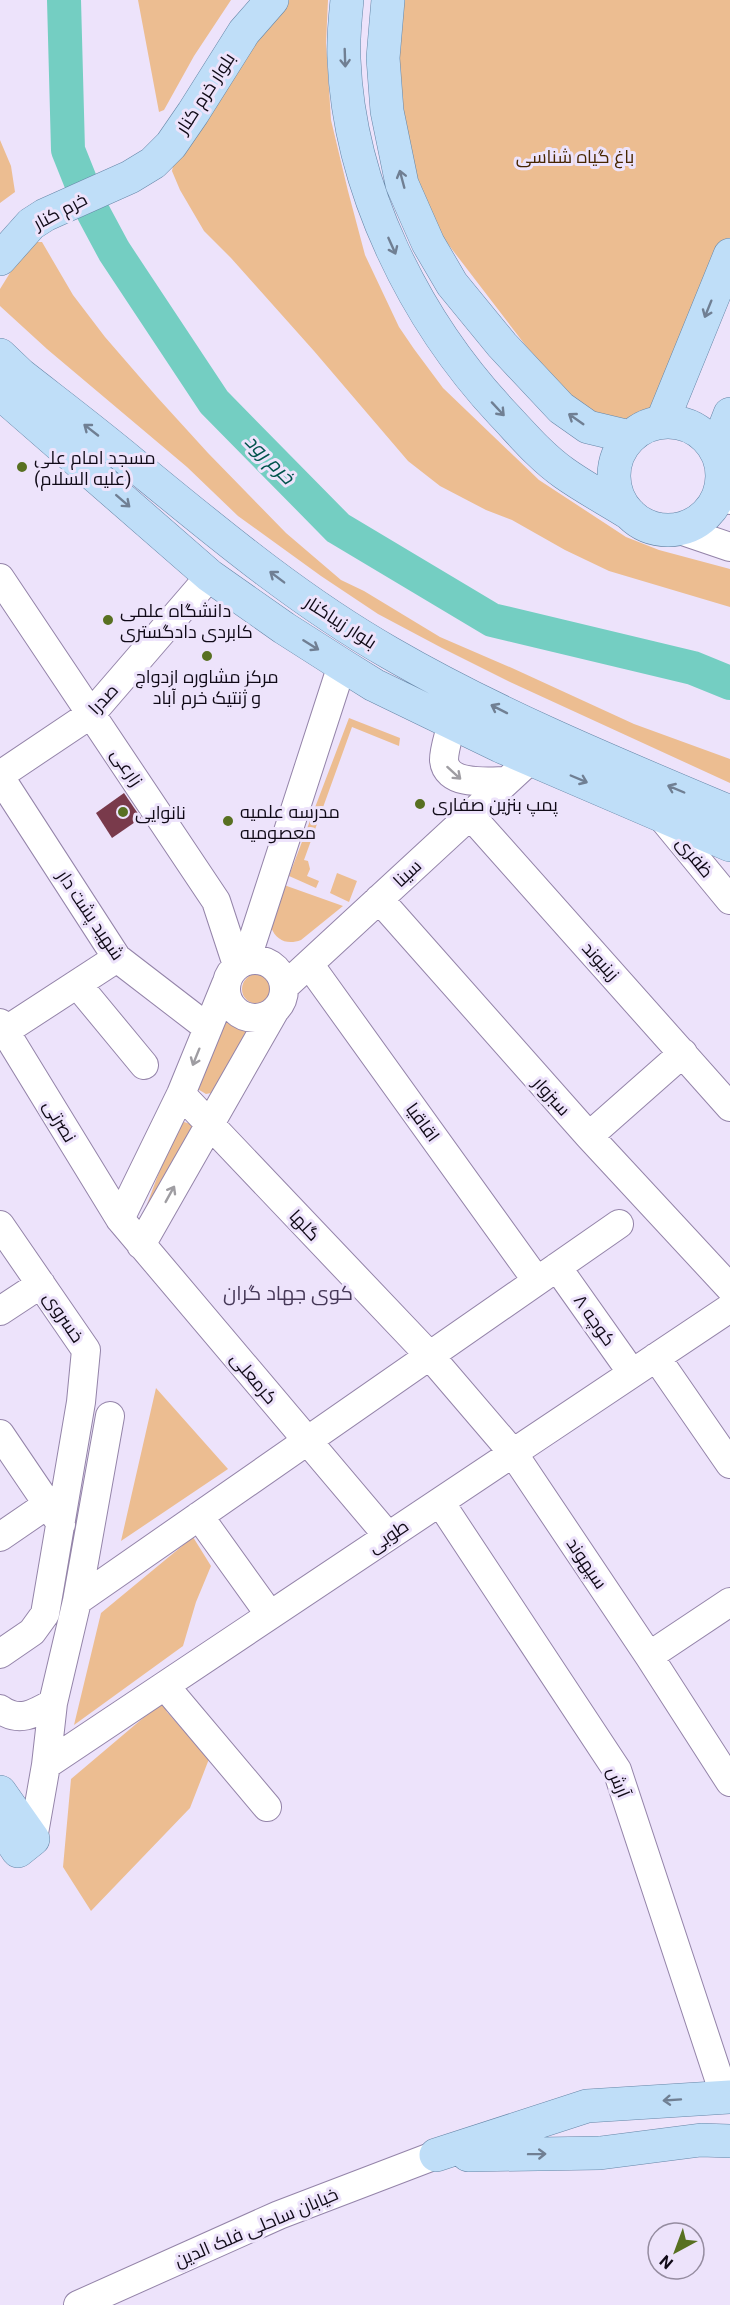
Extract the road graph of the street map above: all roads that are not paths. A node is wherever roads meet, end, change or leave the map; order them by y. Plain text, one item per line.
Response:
1 (246, 0) edge
2 (272, 0) edge
3 (346, 0) edge
4 (388, 0) edge
5 (127, 167) junction
6 (42, 206) junction
7 (0, 230) edge
8 (730, 255) edge
9 (0, 259) edge
10 (0, 347) edge
11 (7, 374) edge
12 (730, 414) edge
13 (662, 422) junction
14 (630, 437) junction
15 (716, 450) junction
16 (725, 496) edge
17 (630, 514) junction
18 (677, 529) junction
19 (730, 547) edge
20 (210, 576) junction
21 (0, 578) edge
22 (389, 653) junction
23 (342, 665) junction
24 (374, 685) junction
25 (91, 714) junction
26 (452, 722) junction
27 (531, 759) junction
28 (0, 776) edge
29 (507, 781) junction
30 (730, 812) edge
31 (470, 815) junction
32 (660, 815) junction
33 (730, 844) edge
34 (379, 899) junction
35 (730, 900) edge
36 (117, 958) junction
37 (309, 964) junction
38 (236, 970) junction
39 (77, 984) junction
40 (279, 998) junction
41 (2, 1027) edge
42 (208, 1028) junction
43 (683, 1053) junction
44 (144, 1065) dead end
45 (181, 1094) junction
46 (730, 1107) edge
47 (209, 1123) junction
48 (589, 1136) junction
49 (120, 1219) junction
50 (619, 1224) dead end
51 (0, 1225) edge
52 (141, 1245) junction
53 (547, 1274) junction
54 (41, 1284) junction
55 (730, 1288) edge
56 (730, 1308) edge
57 (0, 1311) edge
58 (429, 1356) junction
59 (656, 1357) junction
60 (632, 1373) junction
61 (110, 1416) dead end
62 (0, 1434) edge
63 (307, 1441) junction
64 (513, 1453) junction
65 (730, 1464) edge
66 (440, 1502) junction
67 (54, 1514) junction
68 (199, 1516) junction
69 (388, 1536) junction
70 (0, 1537) edge
71 (76, 1601) junction
72 (730, 1602) edge
73 (270, 1615) junction
74 (0, 1654) edge
75 (649, 1656) junction
76 (165, 1686) junction
77 (53, 1703) junction
78 (0, 1709) edge
79 (46, 1765) junction
80 (730, 1782) edge
81 (0, 1792) edge
82 (267, 1807) dead end
83 (0, 1825) edge
84 (33, 1839) junction
85 (727, 2097) edge
86 (600, 2105) junction
87 (730, 2141) edge
88 (606, 2152) junction
89 (436, 2155) junction
90 (78, 2305) edge

1 - 5 main road, بلوار خرم کنار
2 - 5 main road, بلوار خرم کنار
3 -> 17 main road
14 -> 4 main road
5 - 6 main road, خرم کنار
6 - 7 main road
6 - 9 main road, خرم کنار
8 -> 13 main road
10 - 11 main road
11 -> 20 main road, بلوار زیباکنار
22 -> 11 main road, بلوار زیباکنار
12 - 15 main road
13 - 14 main road
13 - 15 main road
14 - 17 main road
15 - 16 main road
16 - 18 main road
17 - 18 main road
18 - 19 street
20 -> 23 main road, بلوار زیباکنار
20 - 25 street, صدرا
21 - 25 street, زارعی
22 - 24 main road
30 -> 22 main road, بلوار زیباکنار
23 - 24 main road, بلوار زیباکنار
23 - 38 street
24 - 26 main road, بلوار زیباکنار
25 - 28 street, صدرا
25 - 38 street, زارعی
26 - 27 main road, بلوار زیباکنار
26 -> 29 street
27 - 29 street, سینا
27 -> 32 main road, بلوار زیباکنار
28 - 36 street, شهید پشت دار
29 - 31 street, سینا
31 - 34 street, سینا
31 - 43 street, زینیوند
32 - 33 main road, بلوار زیباکنار
32 - 35 street, ظفری
34 - 37 street, سینا
34 - 48 street, سبزوار
36 - 39 street
36 - 42 street, شهید پشت دار
37 - 40 street, سینا
37 - 53 street, اقاقیا
38 - 40 street
38 - 40 street
38 - 42 street
39 - 41 street
39 - 44 street
40 - 47 street, سینا
41 - 49 street, نصرتی
42 -> 45 street
43 - 46 street, زینیوند
43 - 48 street
45 - 47 street, گلها
45 - 49 street
52 -> 47 street, سینا
47 - 58 street, گلها
48 - 55 street, سبزوار
49 - 52 street, کرمعلی
50 - 53 street
51 - 54 street, خسروی
52 - 63 street, کرمعلی
53 - 58 street
53 - 60 street, کوچه ۸
54 - 57 street, خسروی
54 - 67 street, خسروی
56 - 59 street, طوبی
58 - 63 street
58 - 64 street, سپهوند
59 - 60 street, طوبی
59 - 65 street
60 - 64 street, طوبی
61 - 71 street
62 - 67 street
63 - 68 street
63 - 69 street, کرمعلی
64 - 66 street, طوبی
64 - 75 street, سپهوند
66 - 69 street, طوبی
66 - 85 street, آرش
67 - 70 street
67 - 74 street
68 - 71 street
68 - 73 street
69 - 73 street, طوبی
71 - 77 street
72 - 75 street
73 - 76 street, طوبی
75 - 80 street, سپهوند
76 - 79 street, طوبی
76 - 82 street
77 - 78 street
77 - 79 street
79 - 84 street
81 - 84 main road
83 - 84 main road
85 -> 86 main road
86 - 88 main road
86 - 89 main road
87 - 88 main road
89 -> 88 main road
89 - 90 street, خیابان ساحلی فلک الدین

